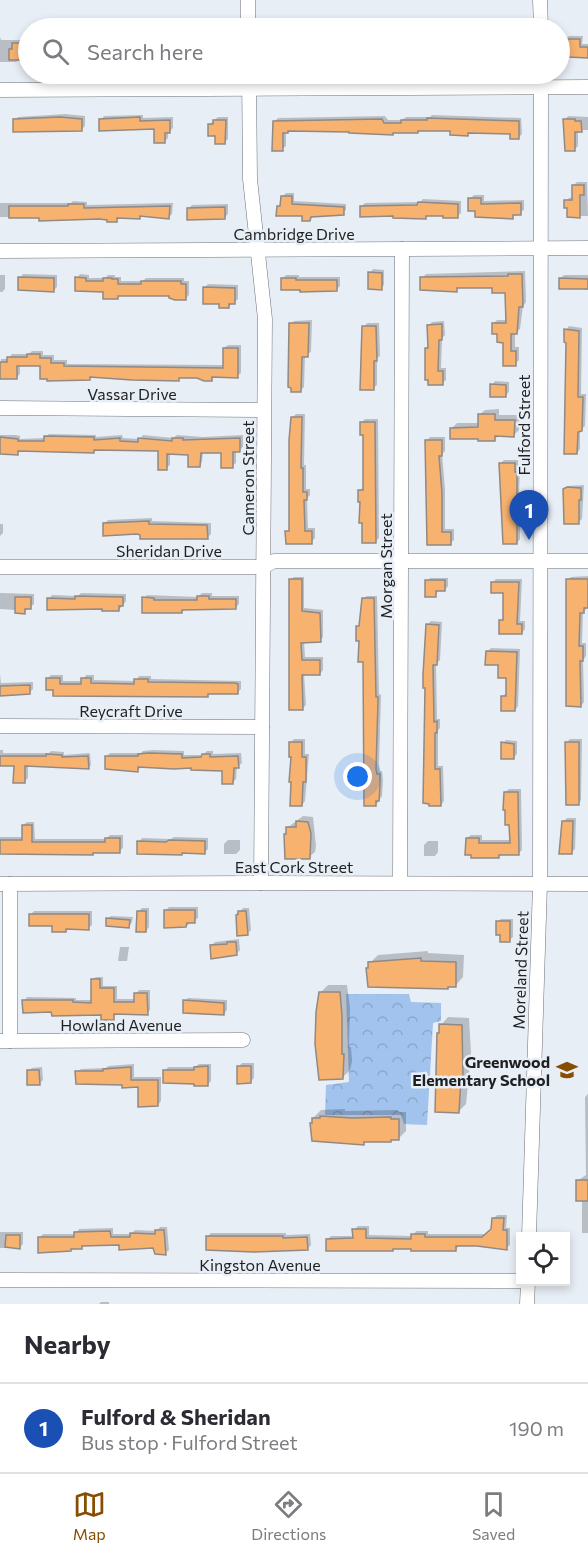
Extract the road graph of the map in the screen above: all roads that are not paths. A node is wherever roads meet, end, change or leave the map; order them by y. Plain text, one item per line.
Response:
1 (248, 0) edge
2 (540, 0) edge
3 (248, 18) edge
4 (541, 18) edge
5 (249, 84) edge
6 (395, 84) edge
7 (541, 84) edge
8 (568, 84) edge
9 (588, 87) edge
10 (249, 88) junction
11 (0, 90) edge
12 (541, 247) junction
13 (588, 248) edge
14 (257, 249) junction
15 (402, 249) junction
16 (0, 251) edge
17 (0, 408) edge
18 (263, 410) junction
19 (540, 560) junction
20 (401, 561) junction
21 (588, 561) edge
22 (0, 567) edge
23 (263, 567) junction
24 (0, 726) edge
25 (262, 727) junction
26 (261, 882) junction
27 (400, 883) junction
28 (5, 884) edge
29 (540, 884) junction
30 (588, 884) edge
31 (243, 1040) dead end
32 (5, 1041) edge
33 (529, 1232) edge
34 (0, 1280) edge
35 (516, 1281) edge
36 (528, 1286) edge
37 (527, 1304) edge

1 - 3 street
2 - 4 street
5 - 10 street, Cameron Street
6 - 10 street
7 - 12 street, Fulford Street
8 - 9 street
10 - 11 street
10 - 14 street, Cameron Street
12 - 13 street, Cambridge Drive
12 - 15 street, Cambridge Drive
12 - 19 street, Fulford Street
14 - 15 street, Cambridge Drive
14 - 16 street, Cambridge Drive
14 - 18 street, Cameron Street
15 - 20 street, Morgan Street
17 - 18 street, Vassar Drive
18 - 23 street, Cameron Street
19 - 20 street, Sheridan Drive
19 - 21 street, Sheridan Drive
19 - 29 street, Fulford Street
20 - 23 street, Sheridan Drive
20 - 27 street, Morgan Street
22 - 23 street, Sheridan Drive
23 - 25 street, Cameron Street
24 - 25 street, Reycraft Drive
25 - 26 street, Cameron Street
26 - 27 street, East Cork Street
26 - 28 street, East Cork Street
27 - 29 street, East Cork Street
28 - 32 street
29 - 30 street, East Cork Street
29 - 33 street, Moreland Street
31 - 32 street, Howland Avenue
34 - 35 street, Kingston Avenue
36 - 37 street

